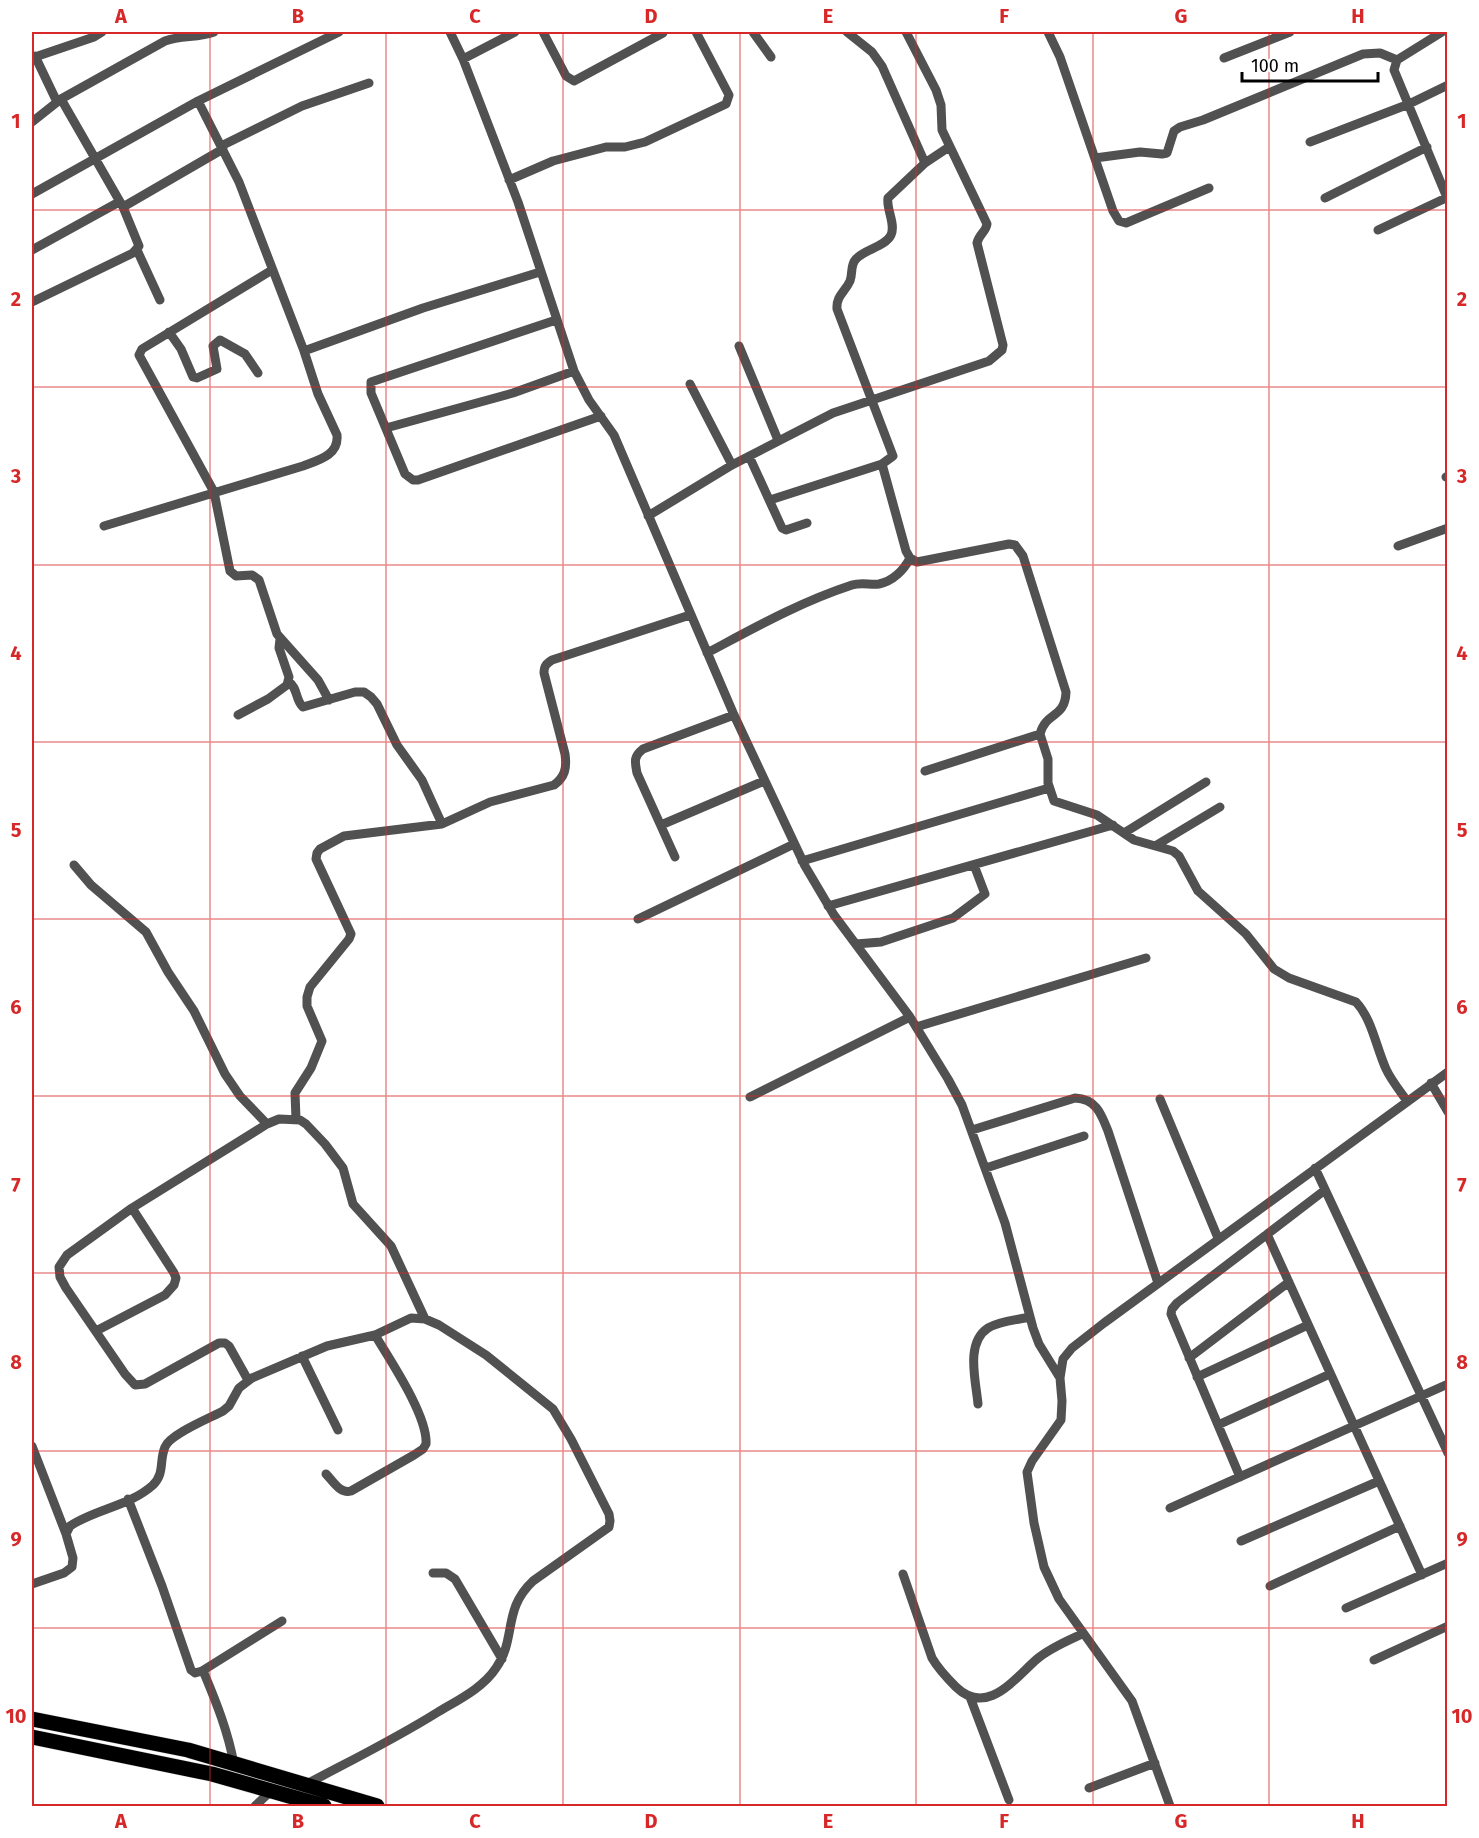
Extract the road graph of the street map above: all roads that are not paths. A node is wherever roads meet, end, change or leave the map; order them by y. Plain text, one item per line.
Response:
1 (102, 32) edge
2 (214, 32) edge
3 (339, 32) edge
4 (450, 32) edge
5 (515, 32) edge
6 (543, 32) edge
7 (696, 32) edge
8 (753, 32) edge
9 (847, 32) edge
10 (906, 32) edge
11 (1048, 32) edge
12 (1290, 32) edge
13 (1442, 32) edge
14 (663, 33) dead end
15 (33, 57) edge
16 (771, 57) dead end
17 (1224, 58) dead end
18 (463, 59) junction
19 (1397, 60) junction
20 (369, 83) dead end
21 (1448, 85) edge
22 (59, 100) junction
23 (198, 101) junction
24 (1409, 104) junction
25 (32, 122) edge
26 (1310, 142) dead end
27 (949, 147) junction
28 (1426, 147) junction
29 (222, 148) junction
30 (96, 157) junction
31 (1095, 158) junction
32 (926, 163) junction
33 (509, 180) junction
34 (1209, 188) dead end
35 (32, 194) edge
36 (1325, 198) dead end
37 (1447, 198) edge
38 (121, 204) junction
39 (1378, 231) dead end
40 (32, 250) edge
41 (137, 250) junction
42 (272, 270) junction
43 (540, 272) junction
44 (160, 300) dead end
45 (32, 302) edge
46 (556, 320) junction
47 (169, 332) junction
48 (739, 346) dead end
49 (304, 351) junction
50 (574, 371) junction
51 (258, 373) dead end
52 (690, 384) dead end
53 (873, 400) junction
54 (601, 416) junction
55 (386, 428) junction
56 (778, 440) junction
57 (749, 456) junction
58 (882, 464) junction
59 (732, 465) junction
60 (213, 492) junction
61 (770, 500) junction
62 (648, 516) junction
63 (807, 523) dead end
64 (104, 526) dead end
65 (1448, 528) edge
66 (1398, 546) dead end
67 (910, 558) junction
68 (690, 615) junction
69 (280, 639) junction
70 (707, 653) junction
71 (289, 681) junction
72 (329, 700) junction
73 (238, 715) dead end
74 (734, 715) junction
75 (1040, 734) junction
76 (925, 771) dead end
77 (764, 781) junction
78 (1206, 782) dead end
79 (1048, 788) junction
80 (1220, 807) dead end
81 (442, 824) junction
82 (661, 825) junction
83 (1113, 825) junction
84 (1124, 833) junction
85 (794, 844) junction
86 (1155, 846) junction
87 (675, 856) dead end
88 (802, 861) junction
89 (974, 864) junction
90 (74, 865) dead end
91 (828, 906) junction
92 (638, 919) dead end
93 (856, 944) junction
94 (1146, 958) dead end
95 (910, 1017) junction
96 (916, 1027) junction
97 (1448, 1072) edge
98 (1431, 1083) junction
99 (750, 1097) dead end
100 (1160, 1099) dead end
101 (1407, 1101) junction
102 (1448, 1112) edge
103 (296, 1119) junction
104 (267, 1124) junction
105 (972, 1130) junction
106 (1084, 1136) dead end
107 (986, 1168) junction
108 (1315, 1168) junction
109 (1325, 1190) junction
110 (132, 1208) junction
111 (1267, 1234) junction
112 (1218, 1238) junction
113 (1289, 1282) junction
114 (1158, 1283) junction
115 (1030, 1317) junction
116 (425, 1318) junction
117 (1308, 1324) junction
118 (96, 1331) junction
119 (375, 1335) junction
120 (303, 1356) junction
121 (1190, 1358) junction
122 (1330, 1374) junction
123 (1197, 1377) junction
124 (1060, 1378) junction
125 (248, 1380) junction
126 (1448, 1384) edge
127 (1421, 1397) junction
128 (978, 1404) dead end
129 (1218, 1425) junction
130 (1354, 1427) junction
131 (338, 1430) dead end
132 (32, 1446) edge
133 (1447, 1451) edge
134 (326, 1474) dead end
135 (1240, 1477) junction
136 (1379, 1481) junction
137 (128, 1499) junction
138 (1170, 1508) dead end
139 (1400, 1526) junction
140 (66, 1534) junction
141 (1241, 1541) dead end
142 (1448, 1563) edge
143 (433, 1573) dead end
144 (903, 1574) dead end
145 (1422, 1575) junction
146 (32, 1584) edge
147 (1270, 1586) dead end
148 (1347, 1608) dead end
149 (282, 1621) dead end
150 (1448, 1626) edge
151 (1082, 1634) junction
152 (502, 1659) junction
153 (1374, 1660) dead end
154 (202, 1671) junction
155 (970, 1697) junction
156 (32, 1719) edge
157 (32, 1737) edge
158 (1155, 1763) junction
159 (234, 1764) junction
160 (304, 1785) junction
161 (1089, 1788) dead end
162 (271, 1791) junction
163 (1009, 1800) dead end
164 (255, 1806) edge
165 (324, 1806) edge
166 (377, 1806) edge
167 (1170, 1806) edge

1 - 15 street
2 - 22 street
3 - 23 street
4 - 18 street
5 - 18 street
6 - 14 street
7 - 33 street
8 - 16 street
9 - 32 street
10 - 27 street
11 - 31 street
12 - 17 street
13 - 19 street
15 - 22 street
18 - 33 street
19 - 24 street
19 - 31 street
20 - 29 street
21 - 24 street
22 - 25 street
22 - 30 street
23 - 29 street
23 - 30 street
24 - 26 street
24 - 28 street
27 - 32 street
27 - 53 street
28 - 36 street
28 - 37 street
29 - 38 street
29 - 42 street
30 - 35 street
30 - 38 street
31 - 34 street
32 - 53 street
33 - 43 street
37 - 39 street
38 - 40 street
38 - 41 street
41 - 44 street
41 - 45 street
42 - 47 street
42 - 49 street
43 - 46 street
43 - 49 street
46 - 50 street
46 - 55 street
47 - 51 street
47 - 60 street
48 - 56 street
49 - 60 street
50 - 54 street
50 - 55 street
52 - 59 street
53 - 56 street
53 - 58 street
54 - 55 street
54 - 62 street
56 - 57 street
57 - 59 street
57 - 61 street
58 - 61 street
58 - 67 street
59 - 62 street
60 - 64 street
60 - 69 street
61 - 63 street
62 - 68 street
65 - 66 street
67 - 70 street
67 - 75 street
68 - 70 street
68 - 81 street
69 - 71 street
69 - 72 street
70 - 74 street
71 - 72 street
71 - 73 street
72 - 81 street
74 - 77 street
74 - 82 street
75 - 76 street
75 - 79 street
77 - 82 street
77 - 85 street
78 - 84 street
79 - 83 street
79 - 88 street
80 - 86 street
81 - 103 street
82 - 87 street
83 - 84 street
83 - 89 street
84 - 86 street
85 - 88 street
85 - 92 street
86 - 101 street
88 - 91 street
89 - 91 street
89 - 93 street
90 - 104 street
91 - 93 street
93 - 95 street
94 - 96 street
95 - 96 street
95 - 99 street
96 - 105 street
97 - 98 street
98 - 101 street
98 - 102 street
100 - 112 street
101 - 108 street
103 - 104 street
103 - 116 street
104 - 110 street
105 - 107 street
105 - 114 street
106 - 107 street
107 - 115 street
108 - 109 street
108 - 112 street
109 - 111 street
109 - 127 street
110 - 118 street
110 - 118 street
111 - 113 street
111 - 121 street
112 - 114 street
113 - 117 street
113 - 121 street
114 - 124 street
115 - 124 street
115 - 128 street
116 - 119 street
116 - 152 street
117 - 122 street
117 - 123 street
118 - 125 street
119 - 120 street
119 - 134 street
120 - 125 street
120 - 131 street
121 - 123 street
122 - 129 street
122 - 130 street
123 - 129 street
124 - 151 street
125 - 137 street
126 - 127 street
127 - 130 street
127 - 133 street
129 - 135 street
130 - 135 street
130 - 136 street
132 - 140 street
135 - 138 street
136 - 139 street
136 - 141 street
137 - 140 street
137 - 154 street
139 - 145 street
139 - 147 street
140 - 146 street
142 - 145 street
143 - 152 street
144 - 155 street
145 - 148 street
149 - 154 street
150 - 153 street
151 - 155 street
151 - 158 street
152 - 160 street
154 - 159 street
155 - 163 street
156 - 159 highway
157 - 162 highway
158 - 161 street
158 - 167 street
159 - 160 highway
160 - 166 highway
162 - 164 street
162 - 165 highway

